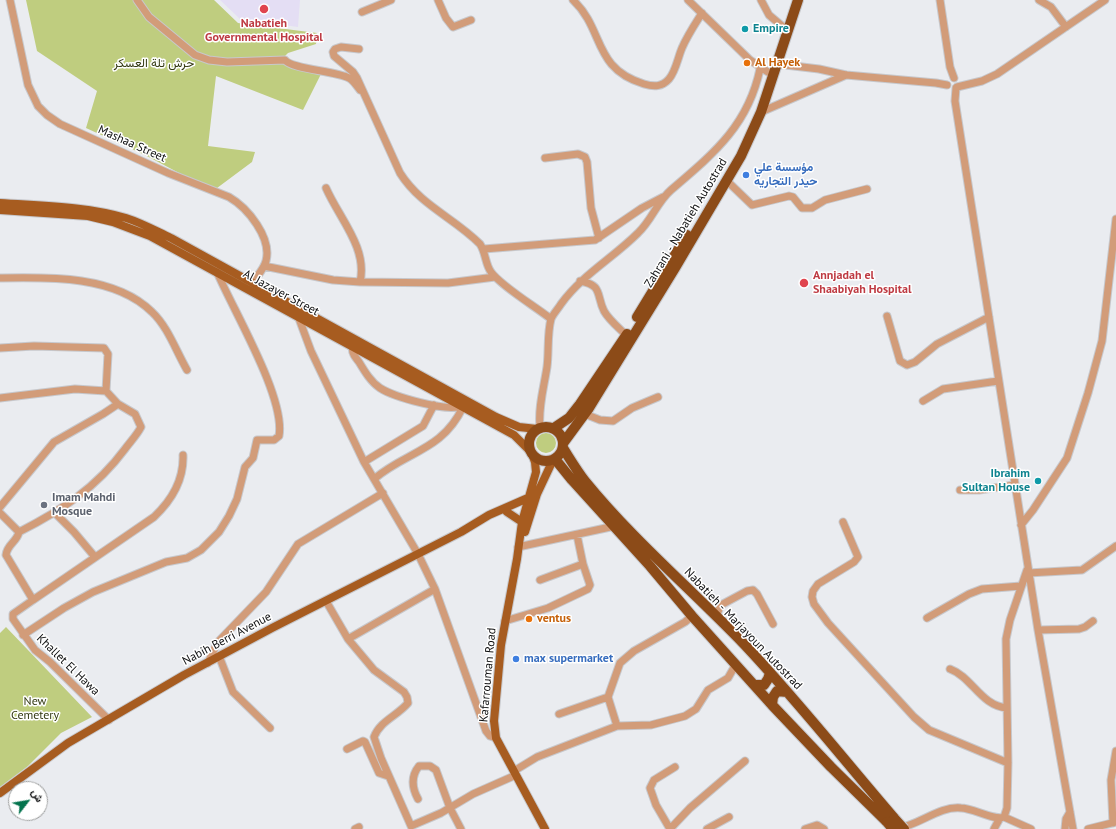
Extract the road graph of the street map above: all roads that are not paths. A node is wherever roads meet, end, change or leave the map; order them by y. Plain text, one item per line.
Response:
1 (10, 0) edge
2 (137, 0) edge
3 (391, 0) edge
4 (438, 0) edge
5 (573, 0) edge
6 (688, 0) edge
7 (761, 0) edge
8 (791, 0) edge
9 (798, 0) edge
10 (940, 0) edge
11 (1039, 0) edge
12 (1105, 0) edge
13 (362, 12) dead end
14 (702, 13) junction
15 (471, 20) dead end
16 (782, 26) junction
17 (1066, 27) junction
18 (359, 49) dead end
19 (777, 64) junction
20 (764, 70) junction
21 (846, 75) junction
22 (952, 84) junction
23 (365, 95) junction
24 (761, 112) junction
25 (545, 158) dead end
26 (726, 180) junction
27 (326, 188) dead end
28 (867, 189) dead end
29 (663, 197) junction
30 (0, 203) edge
31 (0, 210) edge
32 (1116, 219) edge
33 (599, 238) junction
34 (484, 249) junction
35 (264, 266) junction
36 (217, 272) junction
37 (495, 277) junction
38 (0, 278) edge
39 (580, 281) junction
40 (253, 282) junction
41 (360, 282) junction
42 (298, 316) junction
43 (887, 316) dead end
44 (988, 317) junction
45 (551, 319) junction
46 (626, 335) junction
47 (353, 346) junction
48 (0, 348) edge
49 (187, 370) dead end
50 (998, 381) junction
51 (106, 392) junction
52 (658, 396) dead end
53 (0, 398) edge
54 (923, 401) dead end
55 (118, 404) junction
56 (434, 405) junction
57 (462, 407) junction
58 (585, 414) junction
59 (539, 428) junction
60 (554, 428) junction
61 (563, 445) junction
62 (531, 453) junction
63 (183, 455) dead end
64 (554, 459) junction
65 (364, 462) junction
66 (374, 479) junction
67 (1014, 485) junction
68 (960, 490) dead end
69 (383, 493) junction
70 (536, 498) junction
71 (527, 501) junction
72 (0, 507) edge
73 (507, 512) junction
74 (0, 513) edge
75 (55, 513) junction
76 (522, 522) junction
77 (844, 522) dead end
78 (477, 524) junction
79 (1021, 525) junction
80 (615, 526) junction
81 (20, 532) junction
82 (577, 535) junction
83 (1116, 546) edge
84 (520, 547) junction
85 (418, 554) junction
86 (95, 557) junction
87 (583, 564) junction
88 (1028, 571) junction
89 (540, 580) dead end
90 (1021, 586) junction
91 (435, 589) junction
92 (33, 600) junction
93 (326, 601) junction
94 (692, 616) junction
95 (716, 616) junction
96 (927, 618) dead end
97 (505, 621) junction
98 (1093, 621) dead end
99 (773, 624) dead end
100 (1038, 630) junction
101 (24, 635) junction
102 (348, 639) junction
103 (219, 656) junction
104 (208, 662) junction
105 (736, 664) junction
106 (950, 668) dead end
107 (770, 673) junction
108 (754, 685) junction
109 (787, 692) junction
110 (608, 697) junction
111 (772, 705) junction
112 (1007, 708) junction
113 (559, 714) dead end
114 (109, 720) junction
115 (617, 726) junction
116 (270, 728) dead end
117 (496, 738) junction
118 (347, 749) dead end
119 (1116, 751) edge
120 (745, 761) dead end
121 (1008, 763) junction
122 (675, 767) dead end
123 (515, 773) junction
124 (388, 776) junction
125 (0, 793) edge
126 (418, 800) dead end
127 (450, 808) junction
128 (1070, 812) junction
129 (729, 817) dead end
130 (1002, 818) junction
131 (1114, 822) edge
132 (892, 825) edge
133 (412, 827) edge
134 (461, 829) edge
135 (546, 829) edge
136 (670, 829) edge
137 (707, 829) edge
138 (805, 829) edge
139 (824, 829) edge
140 (904, 829) edge
141 (994, 829) edge
142 (1031, 829) edge
143 (1065, 829) edge
144 (1073, 829) edge
145 (1088, 829) edge

1 - 35 street, Mashaa Street
2 - 23 street
3 - 13 street
4 - 15 street
5 - 14 street
6 - 14 street
7 - 16 street
8 - 16 highway, Zahrani - Nabatieh Autostrad
9 - 19 highway, Zahrani - Nabatieh Autostrad
10 - 22 street
11 - 17 street
12 - 17 street
14 - 20 street
16 - 20 highway, Zahrani - Nabatieh Autostrad
17 - 22 street
18 - 23 street
19 - 21 street
19 - 24 highway, Zahrani - Nabatieh Autostrad
20 - 29 street
20 - 46 highway, Zahrani - Nabatieh Autostrad
21 - 22 street
21 - 24 street
22 - 44 street
23 - 34 street
24 - 26 highway, Zahrani - Nabatieh Autostrad
25 - 33 street
26 - 28 street
26 - 58 highway, Zahrani - Nabatieh Autostrad
27 - 41 street
29 - 33 street
29 - 39 street
30 - 40 main road, Al Jazayer Street
31 - 36 main road, Al Jazayer Street
32 - 79 street
33 - 34 street
34 - 37 street
35 - 40 street
35 - 41 street
36 - 42 main road, Al Jazayer Street
36 - 101 street
37 - 41 street
37 - 45 street
38 - 49 street
39 - 45 street
39 - 46 street
40 - 59 main road, Al Jazayer Street
42 - 47 main road, Al Jazayer Street
42 - 65 street
43 - 44 street
44 - 50 street
45 - 59 street
46 - 60 highway, Zahrani - Nabatieh Autostrad
47 - 56 street
47 - 57 main road, Al Jazayer Street
48 - 51 street
50 - 54 street
50 - 67 street
51 - 53 street
51 - 55 street
52 - 58 street
55 - 72 street
55 - 75 street
56 - 57 street
56 - 65 street
57 - 62 main road, Al Jazayer Street
57 - 66 street
58 - 61 highway, Zahrani - Nabatieh Autostrad
59 - 60 highway
59 - 62 highway
60 - 61 highway
61 - 64 highway
61 - 95 highway, Nabatieh - Marjayoun Autostrad
62 - 64 highway
62 - 71 main road
63 - 86 street
64 - 70 main road
64 - 80 highway, Nabatieh - Marjayoun Autostrad
65 - 66 street
66 - 69 street
67 - 68 street
67 - 79 street
69 - 85 street
69 - 104 street
70 - 71 main road
70 - 84 main road
71 - 73 main road
71 - 76 main road
71 - 78 main road
73 - 76 main road
73 - 78 main road
74 - 81 street
75 - 81 street
75 - 86 street
76 - 84 main road
77 - 121 street
78 - 85 main road, Nabih Berri Avenue
79 - 88 street
80 - 82 street
80 - 94 highway, Nabatieh - Marjayoun Autostrad
81 - 92 street
82 - 84 street
82 - 87 street
83 - 88 street
84 - 97 main road, Kafarrouman Road
85 - 91 street
85 - 93 main road, Nabih Berri Avenue
86 - 92 street
87 - 89 street
87 - 97 street
88 - 90 street
88 - 100 street
90 - 96 street
90 - 112 street
91 - 102 street
91 - 117 street
92 - 101 street, Khallet El Hawa
93 - 102 street
93 - 103 main road, Nabih Berri Avenue
94 - 105 highway, Nabatieh - Marjayoun Autostrad
94 - 110 street
95 - 99 street
95 - 107 highway, Nabatieh - Marjayoun Autostrad
97 - 117 main road, Kafarrouman Road
98 - 100 street
100 - 128 street
101 - 114 street, Khallet El Hawa
102 - 124 street
103 - 104 main road, Nabih Berri Avenue
103 - 116 street
104 - 114 main road, Nabih Berri Avenue
105 - 108 highway, Nabatieh - Marjayoun Autostrad
105 - 115 street
106 - 112 street
107 - 108 highway
107 - 109 highway, Nabatieh - Marjayoun Autostrad
108 - 111 highway, Nabatieh - Marjayoun Autostrad
109 - 111 highway
109 - 132 highway, Nabatieh - Marjayoun Autostrad
110 - 113 street
110 - 115 street
111 - 132 highway, Nabatieh - Marjayoun Autostrad
112 - 121 street
114 - 125 main road, Nabih Berri Avenue
115 - 123 street
117 - 123 main road, Kafarrouman Road
118 - 124 street
119 - 131 street
120 - 136 street
121 - 130 street
122 - 136 street
123 - 127 street
123 - 135 main road, Kafarrouman Road
124 - 133 street
126 - 127 street
127 - 133 street
127 - 134 street
128 - 143 street
128 - 144 street
129 - 137 street
130 - 132 street
130 - 141 street
130 - 142 street
131 - 145 street
132 - 140 highway, Nabatieh - Marjayoun Autostrad, bridge
138 - 139 street

